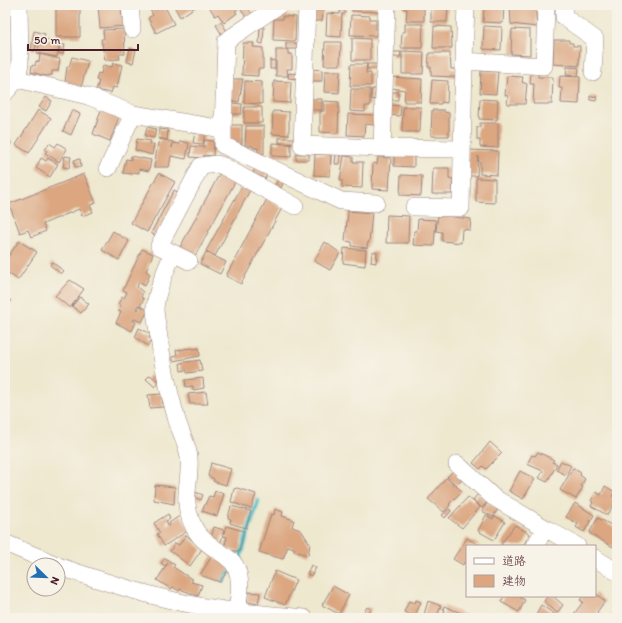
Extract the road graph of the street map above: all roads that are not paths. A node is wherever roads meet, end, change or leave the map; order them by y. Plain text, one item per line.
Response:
1 (130, 5) edge
2 (280, 5) edge
3 (307, 5) edge
4 (387, 5) edge
5 (466, 5) edge
6 (546, 5) edge
7 (564, 5) edge
8 (14, 7) edge
9 (132, 29) dead end
10 (464, 61) junction
11 (593, 72) dead end
12 (17, 79) junction
13 (5, 93) edge
14 (133, 114) junction
15 (223, 137) junction
16 (382, 148) junction
17 (462, 149) junction
18 (223, 166) junction
19 (108, 168) dead end
20 (376, 203) dead end
21 (295, 206) dead end
22 (414, 207) dead end
23 (173, 253) junction
24 (189, 261) dead end
25 (457, 464) dead end
26 (545, 528) junction
27 (5, 543) edge
28 (536, 545) edge
29 (575, 545) edge
30 (38, 557) edge
31 (596, 559) edge
32 (66, 568) edge
33 (617, 572) edge
34 (236, 612) junction
35 (214, 613) edge
36 (304, 618) edge

1 - 9 street
2 - 15 street
3 - 16 street
4 - 16 street
5 - 10 street
6 - 10 street
7 - 11 street
8 - 12 street
10 - 17 street
12 - 13 street
12 - 14 street
14 - 15 street
14 - 19 street
15 - 18 street
15 - 20 street
16 - 17 street
17 - 22 street
18 - 21 street
18 - 23 street
23 - 24 street
23 - 34 street
25 - 26 street
26 - 28 street
26 - 29 street
27 - 30 street
31 - 33 street
32 - 35 street
34 - 35 street
34 - 36 street

